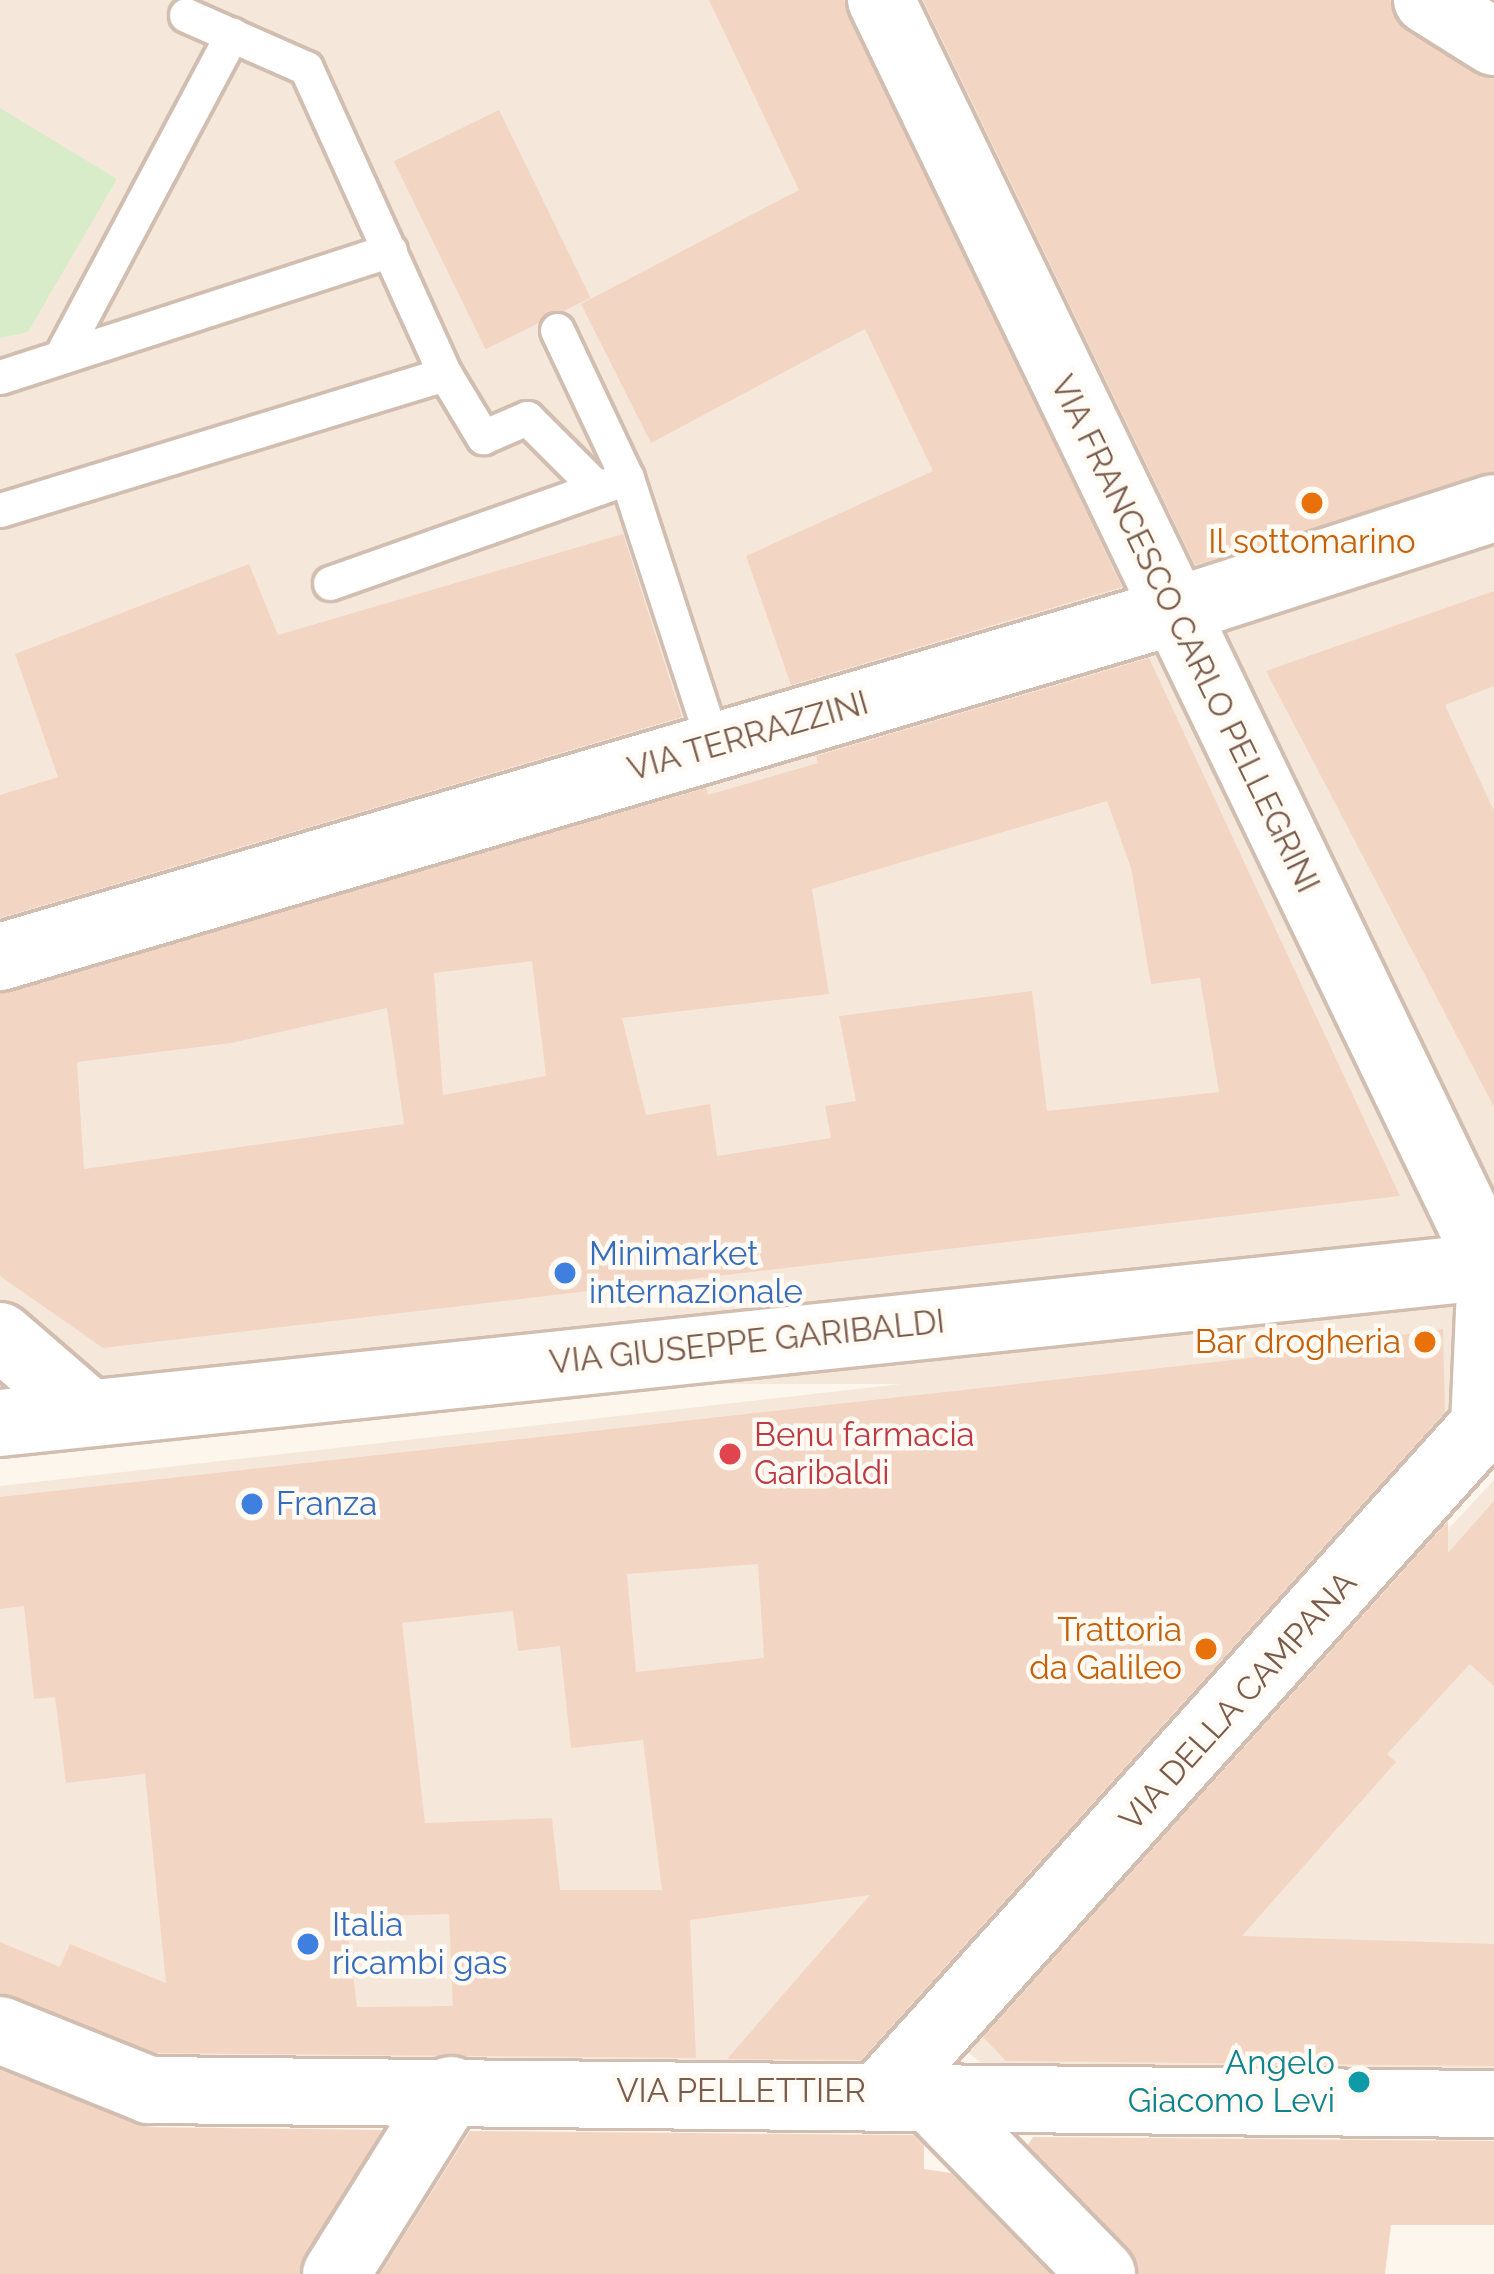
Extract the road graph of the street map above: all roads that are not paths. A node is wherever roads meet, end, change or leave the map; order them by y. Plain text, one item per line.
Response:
1 (881, 0) edge
2 (1427, 0) edge
3 (186, 15) dead end
4 (232, 35) junction
5 (1494, 42) edge
6 (390, 250) junction
7 (557, 330) dead end
8 (61, 356) junction
9 (445, 374) junction
10 (0, 377) edge
11 (612, 483) junction
12 (1494, 508) edge
13 (0, 510) edge
14 (330, 584) dead end
15 (1172, 612) junction
16 (714, 746) junction
17 (0, 957) edge
18 (1493, 1266) edge
19 (0, 1336) edge
20 (88, 1412) junction
21 (0, 1423) edge
22 (0, 2030) edge
23 (451, 2090) junction
24 (904, 2092) junction
25 (1494, 2104) edge
26 (336, 2274) edge
27 (1102, 2274) edge

1 - 15 street, VIA FRANCESCO CARLO PELLEGRINI
2 - 5 street
3 - 4 lane
4 - 6 lane
4 - 8 lane
6 - 8 lane
6 - 9 lane
7 - 11 lane
8 - 10 lane
9 - 11 lane
9 - 13 lane
11 - 14 lane
11 - 16 lane
12 - 15 street, VIA TERRAZZINI
15 - 16 street, VIA TERRAZZINI
15 - 18 street, VIA FRANCESCO CARLO PELLEGRINI
16 - 17 street, VIA TERRAZZINI
18 - 20 street, VIA GIUSEPPE GARIBALDI
18 - 24 street, VIA DELLA CAMPANA
19 - 20 street
20 - 21 street, VIA GIUSEPPE GARIBALDI
22 - 23 street, VIA PELLETTIER
23 - 24 street, VIA PELLETTIER
23 - 26 street
24 - 25 street, VIA PELLETTIER
24 - 27 street

